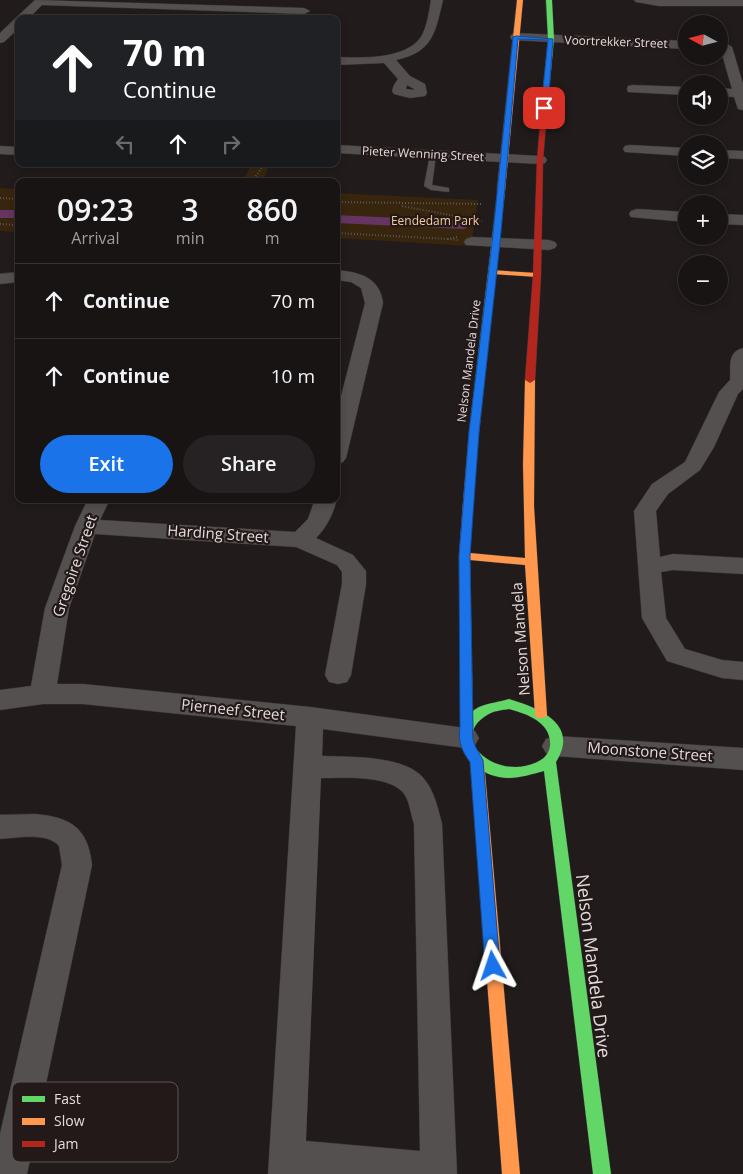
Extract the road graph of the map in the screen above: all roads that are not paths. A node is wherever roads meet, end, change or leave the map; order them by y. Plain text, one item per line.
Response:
1 (309, 0) edge
2 (437, 0) edge
3 (520, 0) edge
4 (550, 0) edge
5 (640, 0) edge
6 (40, 1) edge
7 (743, 3) edge
8 (166, 6) junction
9 (25, 15) edge
10 (160, 15) edge
11 (302, 15) edge
12 (15, 25) edge
13 (516, 37) junction
14 (0, 39) edge
15 (551, 39) junction
16 (678, 45) edge
17 (728, 46) edge
18 (743, 47) edge
19 (388, 59) junction
20 (340, 61) edge
21 (728, 63) edge
22 (405, 79) dead end
23 (633, 88) dead end
24 (678, 91) edge
25 (728, 95) edge
26 (741, 99) edge
27 (340, 149) edge
28 (630, 149) dead end
29 (0, 150) edge
30 (15, 151) edge
31 (678, 152) edge
32 (728, 154) edge
33 (433, 155) junction
34 (743, 155) edge
35 (505, 158) junction
36 (540, 160) junction
37 (446, 190) dead end
38 (637, 214) dead end
39 (678, 217) edge
40 (728, 219) edge
41 (743, 220) edge
42 (472, 242) dead end
43 (496, 243) junction
44 (544, 245) junction
45 (493, 272) junction
46 (537, 275) junction
47 (340, 276) edge
48 (743, 354) edge
49 (742, 382) edge
50 (340, 441) edge
51 (97, 503) edge
52 (325, 503) edge
53 (86, 526) junction
54 (300, 540) junction
55 (464, 556) junction
56 (530, 562) junction
57 (649, 566) junction
58 (743, 566) edge
59 (743, 671) edge
60 (338, 675) dead end
61 (43, 694) junction
62 (0, 700) edge
63 (541, 715) junction
64 (310, 718) junction
65 (470, 742) junction
66 (553, 754) junction
67 (743, 759) edge
68 (308, 767) junction
69 (0, 828) edge
70 (30, 1082) edge
71 (12, 1161) edge
72 (287, 1165) edge
73 (439, 1172) edge
74 (9, 1174) edge
75 (511, 1174) edge
76 (602, 1174) edge

1 - 11 street
2 - 19 street
3 - 13 street, Nelson Mandela Drive
4 - 15 street
5 - 7 street
6 - 8 street
6 - 9 street
8 - 10 street
8 - 11 street
12 - 14 street
13 - 15 street, Voortrekker Street
13 - 35 street, Nelson Mandela Drive
15 - 16 street, Voortrekker Street
15 - 36 street
17 - 18 street
19 - 20 street
19 - 22 street
21 - 26 street
23 - 24 street
25 - 26 street
27 - 33 street, Pieter Wenning Street
28 - 31 street
29 - 30 street
32 - 34 street
33 - 35 street, Pieter Wenning Street
33 - 37 lane
35 - 36 street, Pieter Wenning Street
35 - 43 street, Nelson Mandela Drive
36 - 44 street
38 - 39 street
40 - 41 street
42 - 43 street
43 - 44 street
43 - 45 street, Nelson Mandela Drive
44 - 46 street
45 - 46 street
45 - 55 street, Nelson Mandela Drive
46 - 56 street
47 - 50 street
48 - 49 street
49 - 57 street
51 - 53 street, Gregoire Street
52 - 54 street
53 - 54 street, Harding Street
53 - 61 street, Gregoire Street
54 - 60 street
55 - 56 street
55 - 65 street, Nelson Mandela Drive
56 - 63 street, Nelson Mandela
57 - 58 street
57 - 59 street
61 - 62 street, Pierneef Street
61 - 64 street, Pierneef Street
63 - 65 street
63 - 66 street
64 - 65 street, Pierneef Street
64 - 68 street
65 - 66 street
65 - 75 street, Nelson Mandela Drive
66 - 67 street, Moonstone Street
66 - 76 street, Nelson Mandela Drive
68 - 72 street
68 - 73 street
69 - 70 street
71 - 74 street
72 - 73 street

